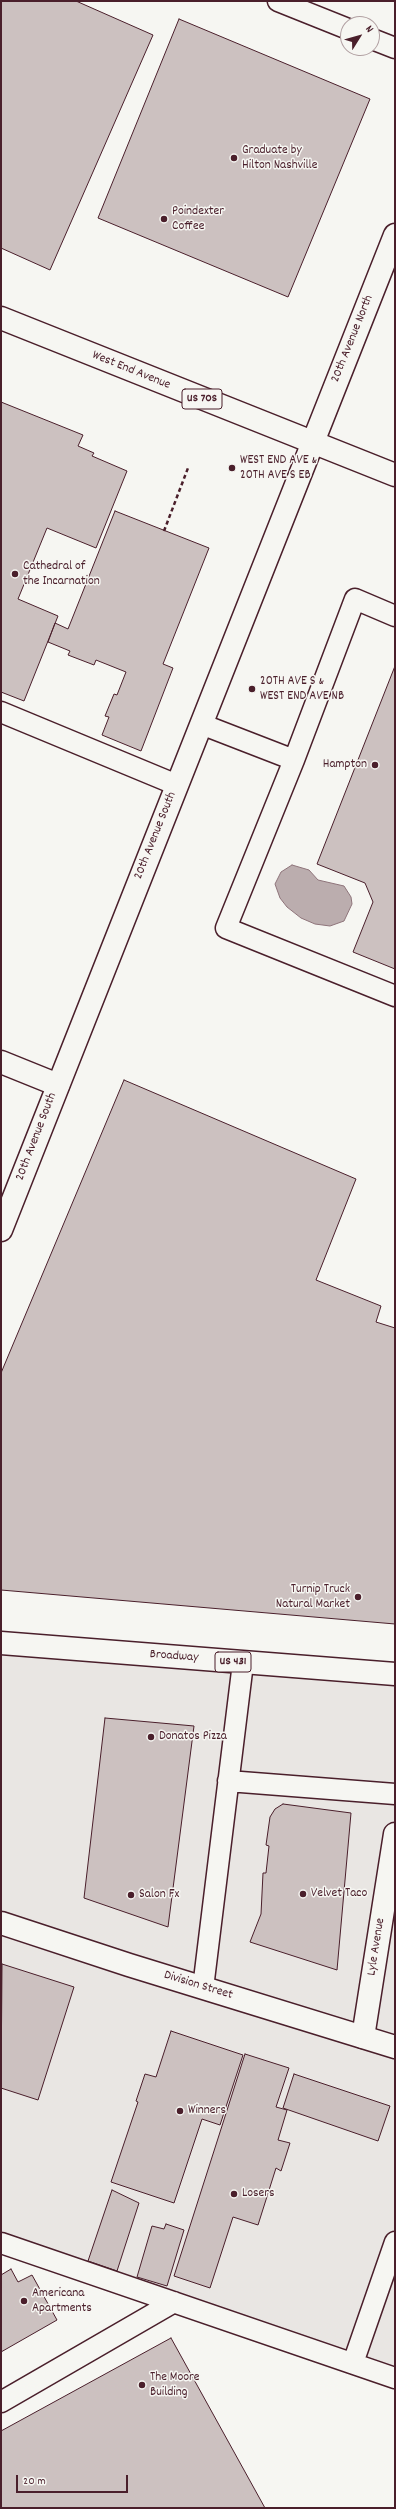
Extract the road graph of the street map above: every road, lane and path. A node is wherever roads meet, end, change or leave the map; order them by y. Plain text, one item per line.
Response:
1 (278, 1) edge
2 (340, 26) edge
3 (380, 42) edge
4 (395, 48) edge
5 (395, 235) edge
6 (1, 318) edge
7 (312, 442) junction
8 (188, 468) dead end
9 (395, 475) edge
10 (164, 531) dead end
11 (395, 616) edge
12 (1, 712) edge
13 (201, 724) junction
14 (294, 760) junction
15 (177, 785) junction
16 (395, 996) edge
17 (1, 1062) edge
18 (58, 1085) junction
19 (1, 1230) edge
20 (1, 1643) edge
21 (243, 1663) junction
22 (395, 1674) edge
23 (228, 1780) junction
24 (395, 1794) edge
25 (395, 1834) edge
26 (1, 1923) edge
27 (203, 1988) junction
28 (363, 2037) junction
29 (395, 2047) edge
30 (395, 2242) edge
31 (1, 2243) edge
32 (174, 2302) junction
33 (353, 2363) junction
34 (395, 2378) edge
35 (1, 2402) edge

1 - 2 lane
3 - 4 lane
5 - 7 main road, 20th Avenue North
6 - 7 main road, West End Avenue / US 70S
7 - 9 main road, West End Avenue / US 70S
7 - 13 main road, 20th Avenue South
8 - 10 path
11 - 14 lane
12 - 15 lane
13 - 14 lane
13 - 15 main road, 20th Avenue South
14 - 16 lane
15 - 18 main road, 20th Avenue South
17 - 18 main road
18 - 19 main road, 20th Avenue South
20 - 21 main road, Broadway / US 431
21 - 22 main road, Broadway / US 431
21 - 23 lane
23 - 24 lane
23 - 27 lane
25 - 28 main road, Lyle Avenue
26 - 27 main road, Division Street
27 - 28 main road, Division Street
28 - 29 main road, Division Street
30 - 33 lane
31 - 32 lane
32 - 33 lane
32 - 35 lane
33 - 34 lane

